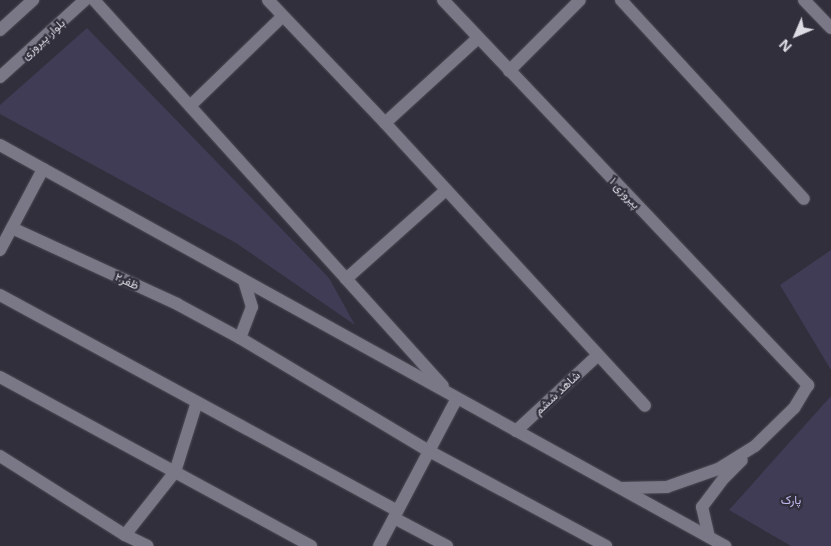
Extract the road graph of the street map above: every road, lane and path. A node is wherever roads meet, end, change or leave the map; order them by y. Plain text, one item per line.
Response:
1 (33, 0) edge
2 (85, 0) edge
3 (94, 0) edge
4 (268, 0) edge
5 (443, 0) edge
6 (580, 0) edge
7 (621, 0) edge
8 (804, 0) edge
9 (283, 16) junction
10 (831, 28) edge
11 (0, 30) edge
12 (478, 38) junction
13 (509, 71) junction
14 (0, 77) edge
15 (190, 106) junction
16 (385, 123) junction
17 (0, 145) edge
18 (43, 168) junction
19 (446, 190) junction
20 (804, 199) dead end
21 (12, 228) junction
22 (0, 250) edge
23 (346, 279) junction
24 (244, 280) junction
25 (0, 295) edge
26 (240, 338) junction
27 (597, 356) junction
28 (0, 377) edge
29 (454, 396) junction
30 (197, 402) junction
31 (645, 406) dead end
32 (516, 431) junction
33 (755, 446) junction
34 (429, 451) junction
35 (0, 456) edge
36 (175, 472) junction
37 (619, 488) junction
38 (396, 515) junction
39 (125, 535) junction
40 (709, 537) junction
41 (148, 546) edge
42 (311, 546) edge
43 (379, 546) edge
44 (447, 546) edge
45 (606, 546) edge
46 (724, 546) edge

1 - 11 street
2 - 14 street, بلوار پیروزی
3 - 15 street
4 - 9 street
5 - 12 street, پیروزی ۱
6 - 13 street
7 - 20 street
8 - 10 street
9 - 15 street
9 - 16 street
12 - 13 street, پیروزی ۱
12 - 16 street
13 - 33 street, پیروزی ۱
15 - 23 street
16 - 19 street
17 - 18 street
18 - 21 street
18 - 24 street
19 - 23 street
19 - 27 street
21 - 22 street
21 - 26 street, ظفر۲
23 - 29 street
24 - 26 street
24 - 29 street
25 - 30 street
26 - 34 street, ظفر۲
27 - 31 street
27 - 32 street, شاهد ششم
28 - 36 street
29 - 32 street
29 - 34 street
30 - 36 street
30 - 38 street
32 - 37 street
33 - 37 street
33 - 40 street
34 - 38 street
34 - 45 street, ظفر۲
35 - 39 street
36 - 39 street
36 - 42 street
37 - 40 street
38 - 43 street
38 - 44 street
39 - 41 street
40 - 46 street

